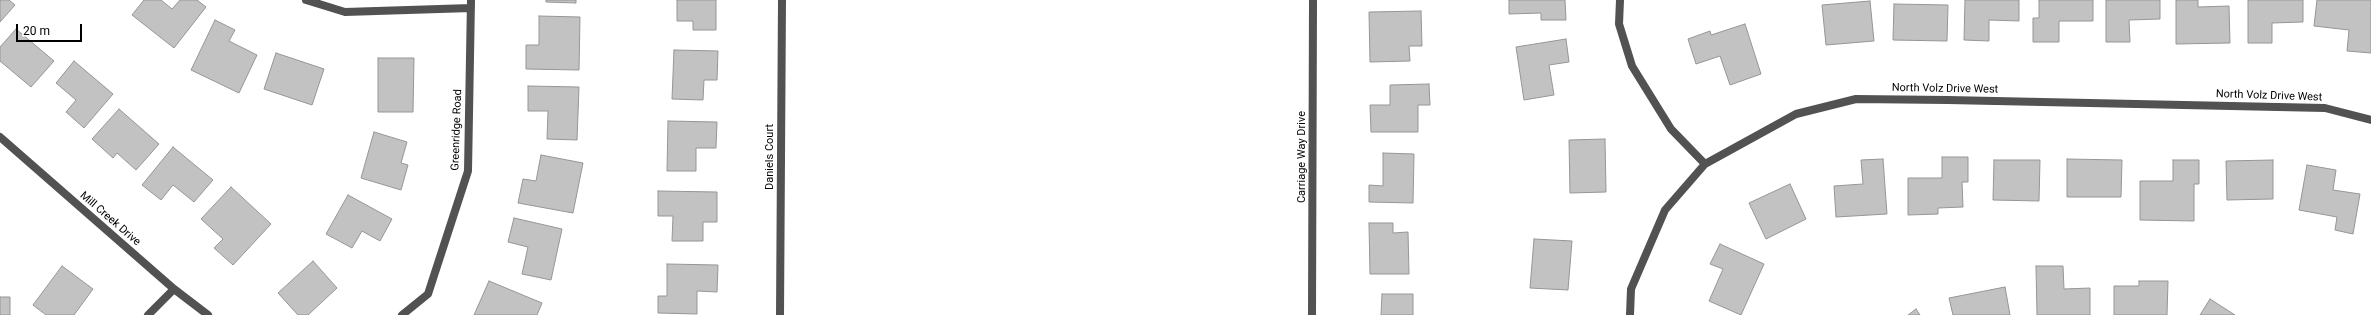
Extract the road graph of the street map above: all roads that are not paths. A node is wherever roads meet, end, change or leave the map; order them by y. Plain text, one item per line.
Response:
1 (306, 0) edge
2 (782, 0) edge
3 (1313, 0) edge
4 (1620, 0) edge
5 (471, 4) edge
6 (2371, 120) edge
7 (0, 137) edge
8 (1705, 164) junction
9 (174, 288) junction
10 (148, 315) edge
11 (208, 315) edge
12 (402, 315) edge
13 (780, 315) edge
14 (1312, 315) edge
15 (1630, 315) edge

1 - 5 street
2 - 13 street, Daniels Court
3 - 14 street, Carriage Way Drive
4 - 8 street
5 - 12 street, Greenridge Road
6 - 8 street, North Volz Drive West
7 - 9 street, Mill Creek Drive
8 - 15 street, North Volz Drive West
9 - 10 street
9 - 11 street, Mill Creek Drive

